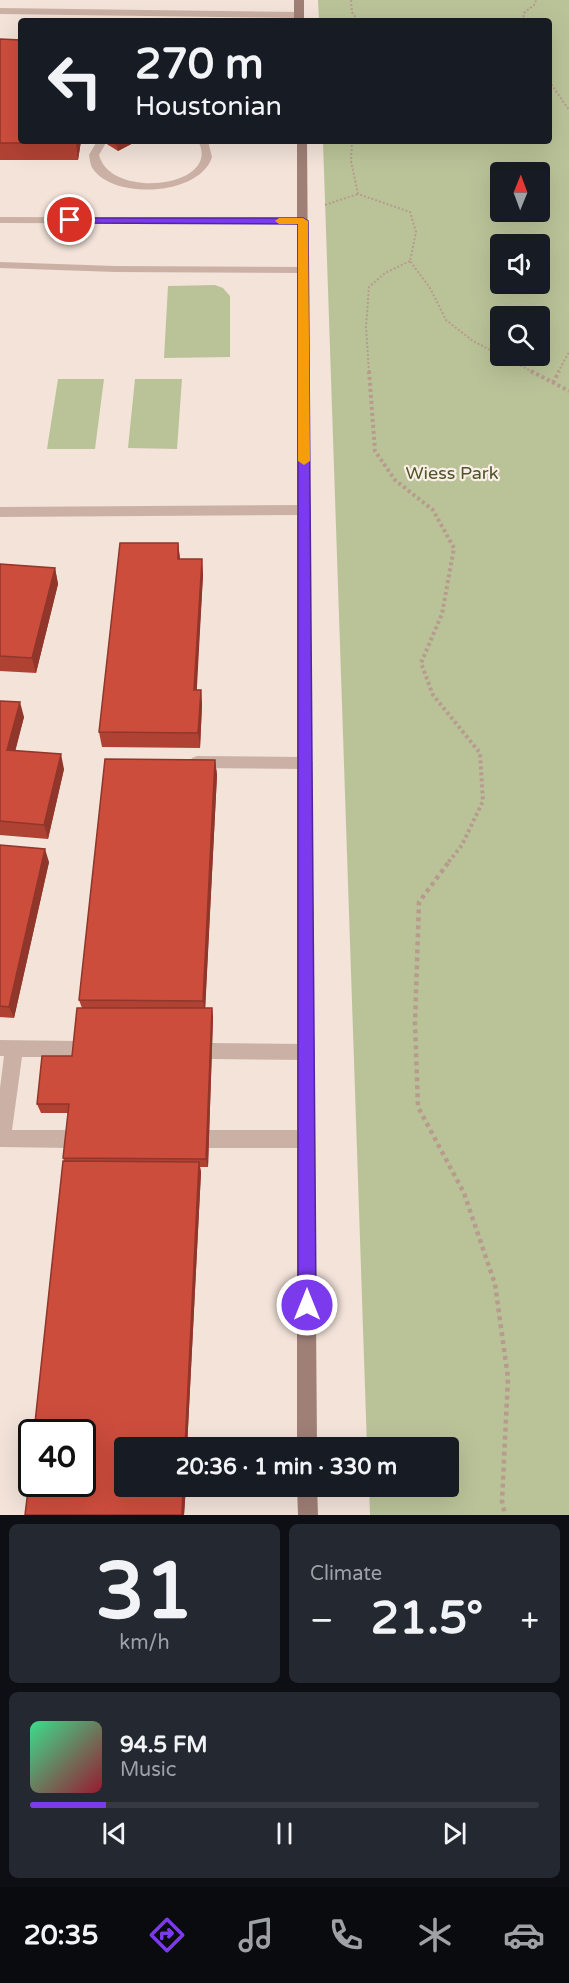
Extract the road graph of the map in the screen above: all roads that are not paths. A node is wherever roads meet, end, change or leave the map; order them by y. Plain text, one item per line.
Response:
1 (298, 0) edge
2 (0, 11) edge
3 (299, 18) edge
4 (100, 144) edge
5 (204, 144) edge
6 (302, 144) edge
7 (303, 217) junction
8 (0, 220) edge
9 (0, 265) edge
10 (303, 270) junction
11 (304, 510) junction
12 (0, 512) edge
13 (182, 762) edge
14 (305, 763) junction
15 (7, 1048) edge
16 (77, 1049) edge
17 (212, 1051) edge
18 (306, 1052) junction
19 (70, 1139) edge
20 (209, 1139) edge
21 (306, 1139) junction
22 (307, 1437) edge
23 (307, 1497) edge
24 (308, 1515) edge

1 - 3 street
2 - 3 street
4 - 5 street
6 - 7 street
7 - 8 street
7 - 10 street
9 - 10 street
10 - 11 street
11 - 12 street
11 - 14 street
13 - 14 street
14 - 18 street
15 - 16 street
15 - 19 street
17 - 18 street
18 - 21 street
20 - 21 street
21 - 22 street
23 - 24 street

